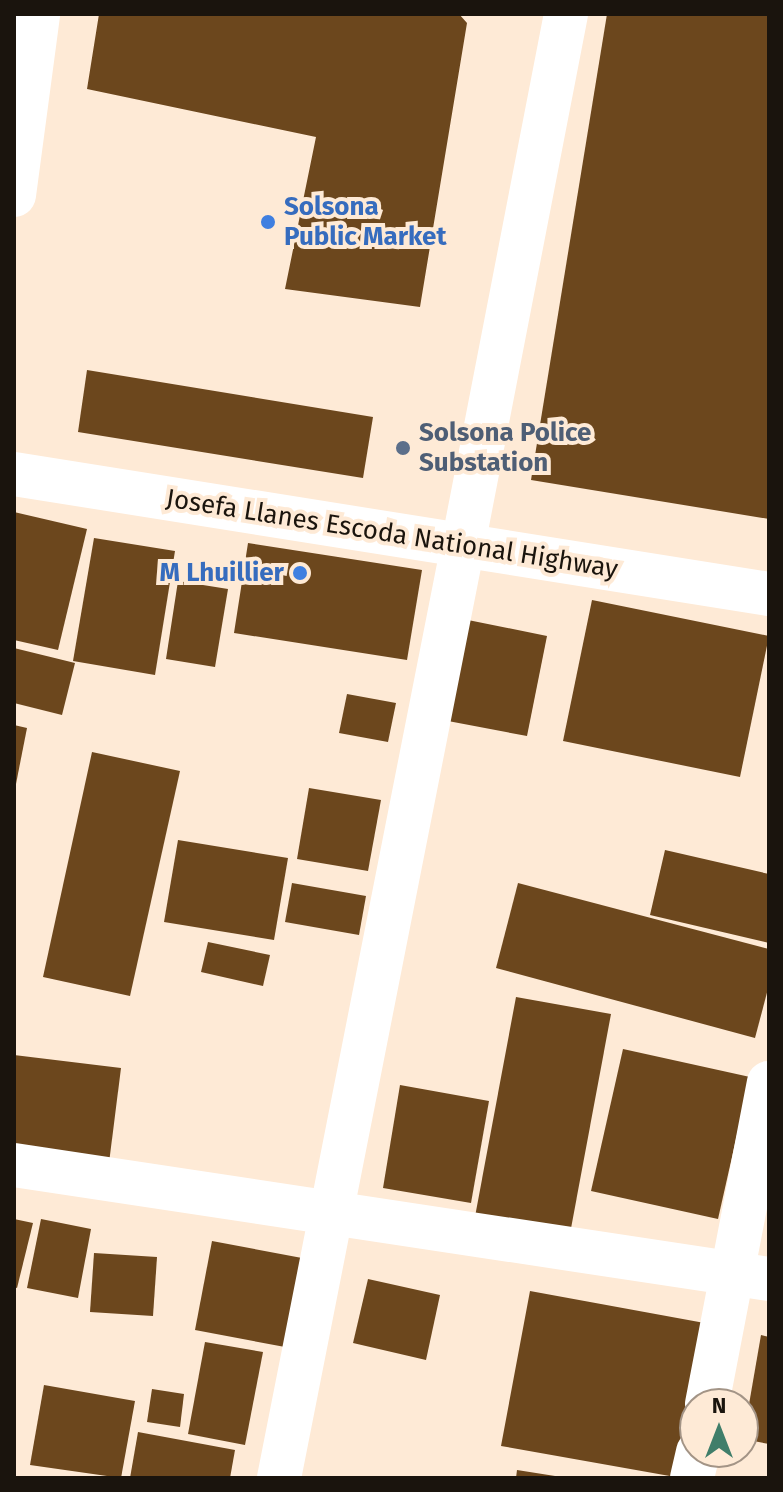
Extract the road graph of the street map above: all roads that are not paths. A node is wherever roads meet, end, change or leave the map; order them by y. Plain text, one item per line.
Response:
1 (38, 14) edge
2 (566, 14) edge
3 (14, 195) edge
4 (14, 474) edge
5 (463, 545) junction
6 (769, 594) edge
7 (769, 1083) edge
8 (14, 1165) edge
9 (329, 1211) junction
10 (751, 1277) edge
11 (713, 1388) edge
12 (279, 1478) edge

1 - 3 street
2 - 5 street
4 - 5 street, Josefa Llanes Escoda National Highway
5 - 6 street, Josefa Llanes Escoda National Highway
5 - 9 street
7 - 10 street
8 - 9 street
9 - 10 street
9 - 12 street
10 - 11 street

